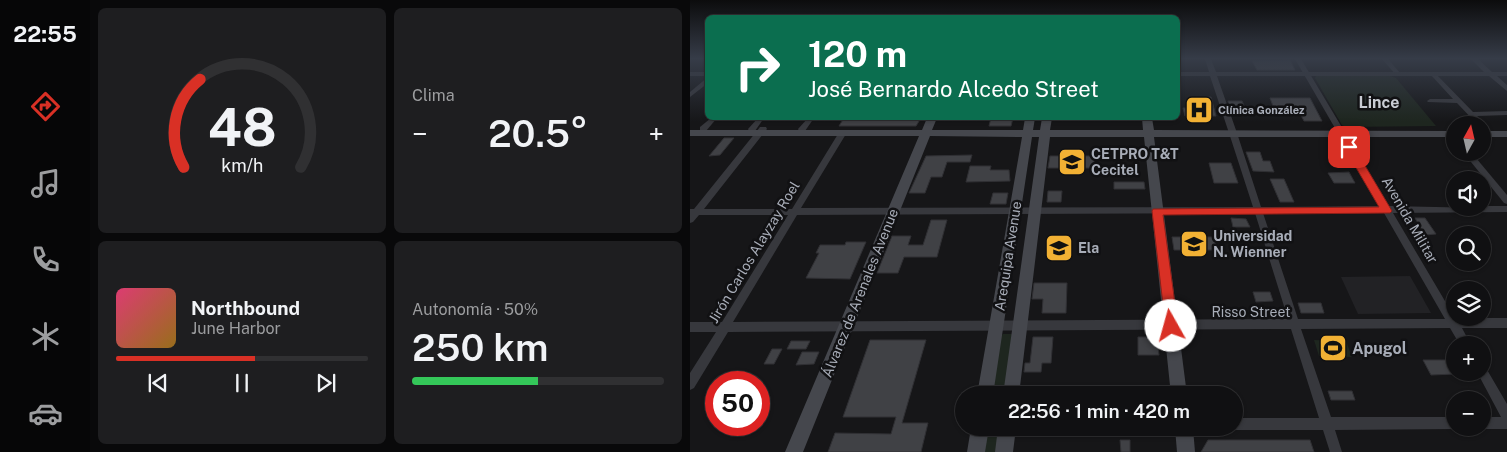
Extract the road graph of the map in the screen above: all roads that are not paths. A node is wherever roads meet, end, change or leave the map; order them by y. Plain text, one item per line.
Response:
1 (1215, 80) edge
2 (1310, 80) edge
3 (1439, 80) edge
4 (1497, 80) edge
5 (705, 82) edge
6 (1507, 89) edge
7 (690, 95) edge
8 (1430, 101) dead end
9 (1459, 101) junction
10 (1507, 113) edge
11 (1471, 114) joint
12 (712, 120) edge
13 (761, 120) edge
14 (809, 120) edge
15 (931, 120) edge
16 (1030, 120) edge
17 (1047, 120) edge
18 (1147, 120) edge
19 (690, 129) edge
20 (703, 129) junction
21 (802, 129) junction
22 (1491, 129) edge
23 (1507, 129) edge
24 (758, 131) junction
25 (1028, 131) junction
26 (1045, 131) junction
27 (1149, 131) junction
28 (1232, 131) junction
29 (1491, 131) edge
30 (926, 132) junction
31 (1340, 132) junction
32 (690, 133) edge
33 (842, 134) junction
34 (1446, 134) edge
35 (1507, 134) edge
36 (1474, 161) edge
37 (1507, 201) edge
38 (1507, 209) edge
39 (1157, 211) junction
40 (1258, 211) junction
41 (1386, 211) junction
42 (794, 212) junction
43 (893, 212) junction
44 (1015, 212) junction
45 (1035, 212) junction
46 (692, 215) edge
47 (1446, 311) edge
48 (1446, 323) edge
49 (1491, 323) edge
50 (1507, 323) edge
51 (1295, 325) junction
52 (997, 326) junction
53 (1021, 326) junction
54 (1171, 326) junction
55 (690, 327) edge
56 (724, 327) junction
57 (846, 327) junction
58 (1487, 381) edge
59 (690, 384) edge
60 (987, 386) edge
61 (1013, 386) edge
62 (1178, 386) edge
63 (1507, 415) edge
64 (1446, 423) edge
65 (1491, 423) edge
66 (1507, 423) edge
67 (1243, 424) edge
68 (1327, 424) junction
69 (979, 436) edge
70 (1006, 436) edge
71 (1185, 436) edge
72 (794, 452) edge
73 (976, 452) edge
74 (1004, 452) edge
75 (1186, 452) edge
76 (1336, 452) edge

1 - 28 street
2 - 31 street, Avenida Militar
3 - 9 street
4 - 6 street
5 - 7 street
8 - 9 street
9 - 11 street
10 - 11 street
12 - 20 street
13 - 24 street
14 - 21 street
15 - 30 main road, Álvarez de Arenales Avenue
16 - 25 main road, Arequipa Avenue
17 - 26 main road, Arequipa Avenue
18 - 27 main road
19 - 20 main road
20 - 24 main road
21 - 24 main road
21 - 30 main road
22 - 23 main road
24 - 32 main road
24 - 33 main road
24 - 46 street
25 - 26 main road
25 - 30 main road
25 - 44 main road, Arequipa Avenue
26 - 27 main road
26 - 45 main road, Arequipa Avenue
27 - 28 main road
27 - 39 main road
28 - 31 main road
28 - 40 street
29 - 35 main road
30 - 33 main road
30 - 43 main road, Álvarez de Arenales Avenue
31 - 34 main road
31 - 41 street, Avenida Militar
33 - 42 street, Jirón Carlos Alayzay Roel
36 - 37 street
38 - 41 street
39 - 40 street
39 - 45 street
39 - 54 main road
40 - 41 street
40 - 51 street
41 - 47 street, Avenida Militar
42 - 43 street
42 - 46 street
42 - 56 street, Jirón Carlos Alayzay Roel
43 - 44 street
43 - 57 main road, Álvarez de Arenales Avenue
44 - 45 street
44 - 52 main road, Arequipa Avenue
45 - 53 main road, Arequipa Avenue
48 - 51 street, Risso Street
49 - 50 street, Risso Street
51 - 54 street, Risso Street
51 - 68 street
52 - 53 street, Risso Street
52 - 57 street, Risso Street
52 - 60 main road, Arequipa Avenue
53 - 54 street, Risso Street
53 - 61 main road, Arequipa Avenue
54 - 62 main road
55 - 56 street, Risso Street
56 - 57 street, Risso Street
56 - 59 street, Jirón Carlos Alayzay Roel
57 - 72 main road, Álvarez de Arenales Avenue
58 - 63 street
64 - 68 street
65 - 66 street
67 - 68 street
68 - 76 street
69 - 73 main road
70 - 74 main road
71 - 75 main road

